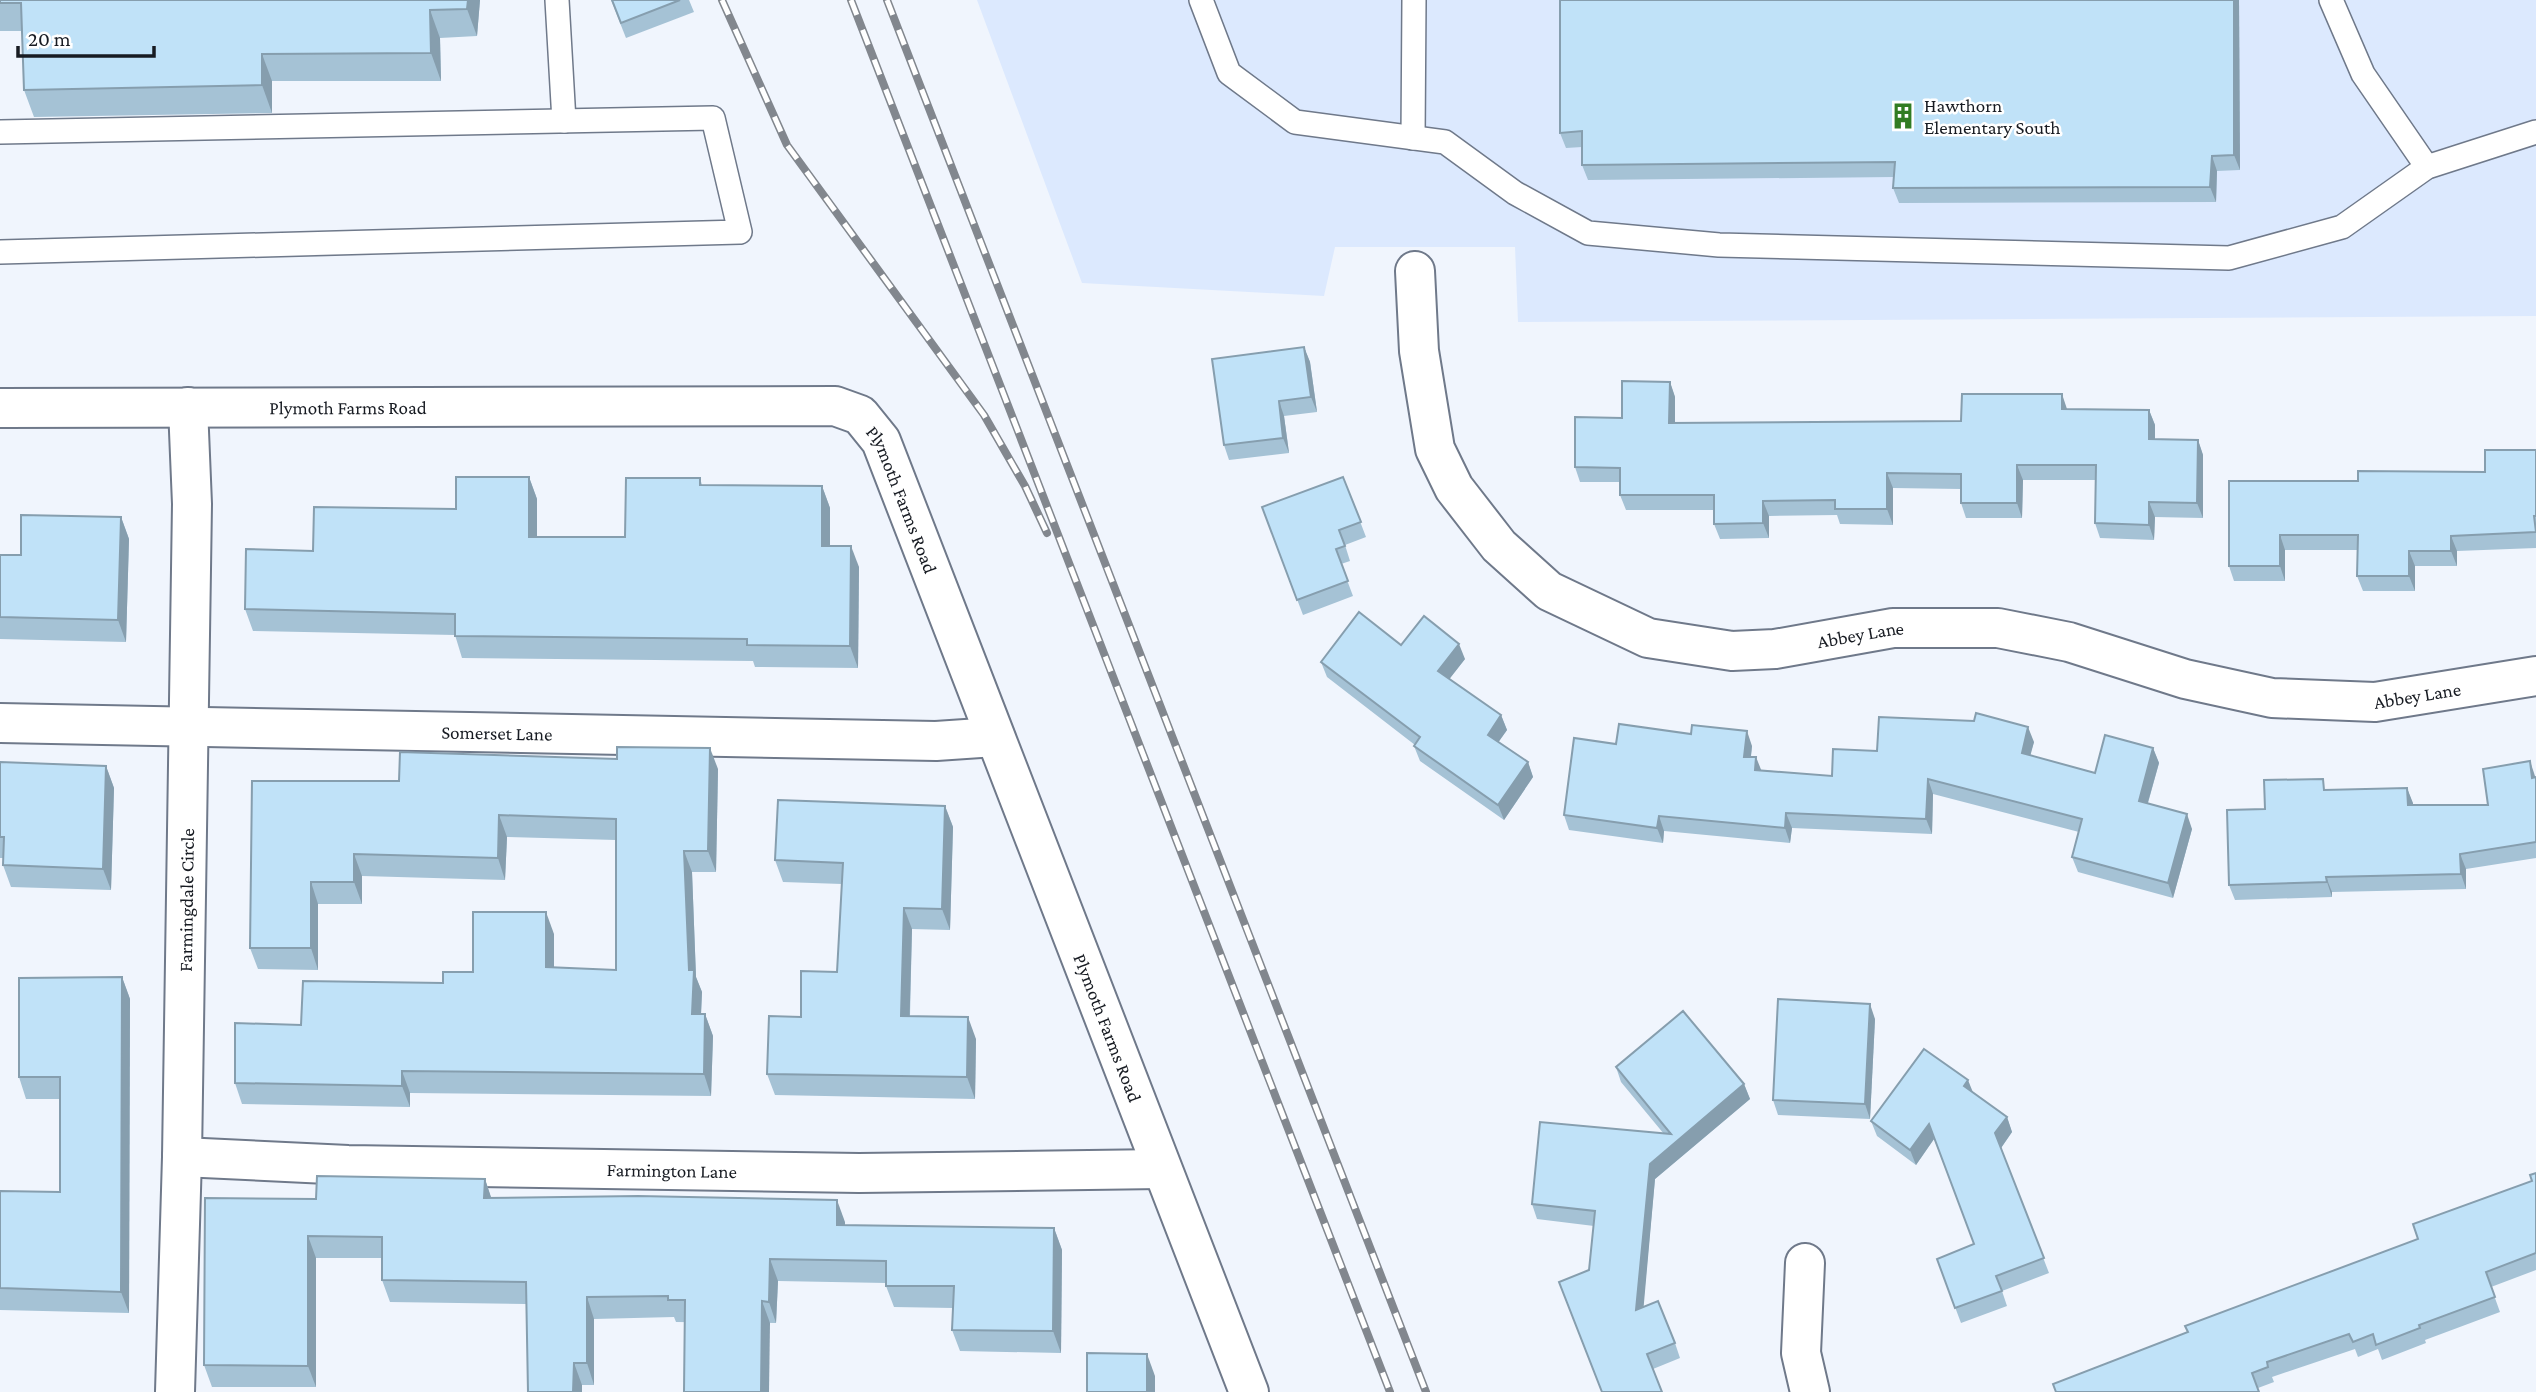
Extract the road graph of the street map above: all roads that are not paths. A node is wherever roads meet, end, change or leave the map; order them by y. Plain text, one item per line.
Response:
1 (557, 0) edge
2 (1201, 0) edge
3 (1414, 0) edge
4 (2331, 0) edge
5 (564, 121) junction
6 (0, 132) edge
7 (2536, 132) edge
8 (1413, 138) junction
9 (2427, 167) junction
10 (0, 252) edge
11 (1415, 271) dead end
12 (188, 407) junction
13 (0, 408) edge
14 (2536, 676) edge
15 (0, 723) edge
16 (187, 727) junction
17 (995, 737) junction
18 (182, 1157) junction
19 (1161, 1169) junction
20 (1805, 1263) dead end
21 (175, 1392) edge
22 (1249, 1392) edge
23 (1810, 1392) edge

1 - 5 lane
2 - 8 lane
3 - 8 lane
4 - 9 lane
5 - 6 lane
5 - 10 lane
7 - 9 lane
8 - 9 lane
11 - 14 street, Abbey Lane
12 - 13 street, Plymoth Farms Road
12 - 16 street, Farmingdale Circle
12 - 17 street, Plymoth Farms Road
15 - 16 street, Somerset Lane
16 - 17 street, Somerset Lane
16 - 18 street, Farmingdale Circle
17 - 19 street, Plymoth Farms Road
18 - 19 street, Farmington Lane
18 - 21 street, Farmingdale Circle
19 - 22 street, Plymoth Farms Road
20 - 23 street

